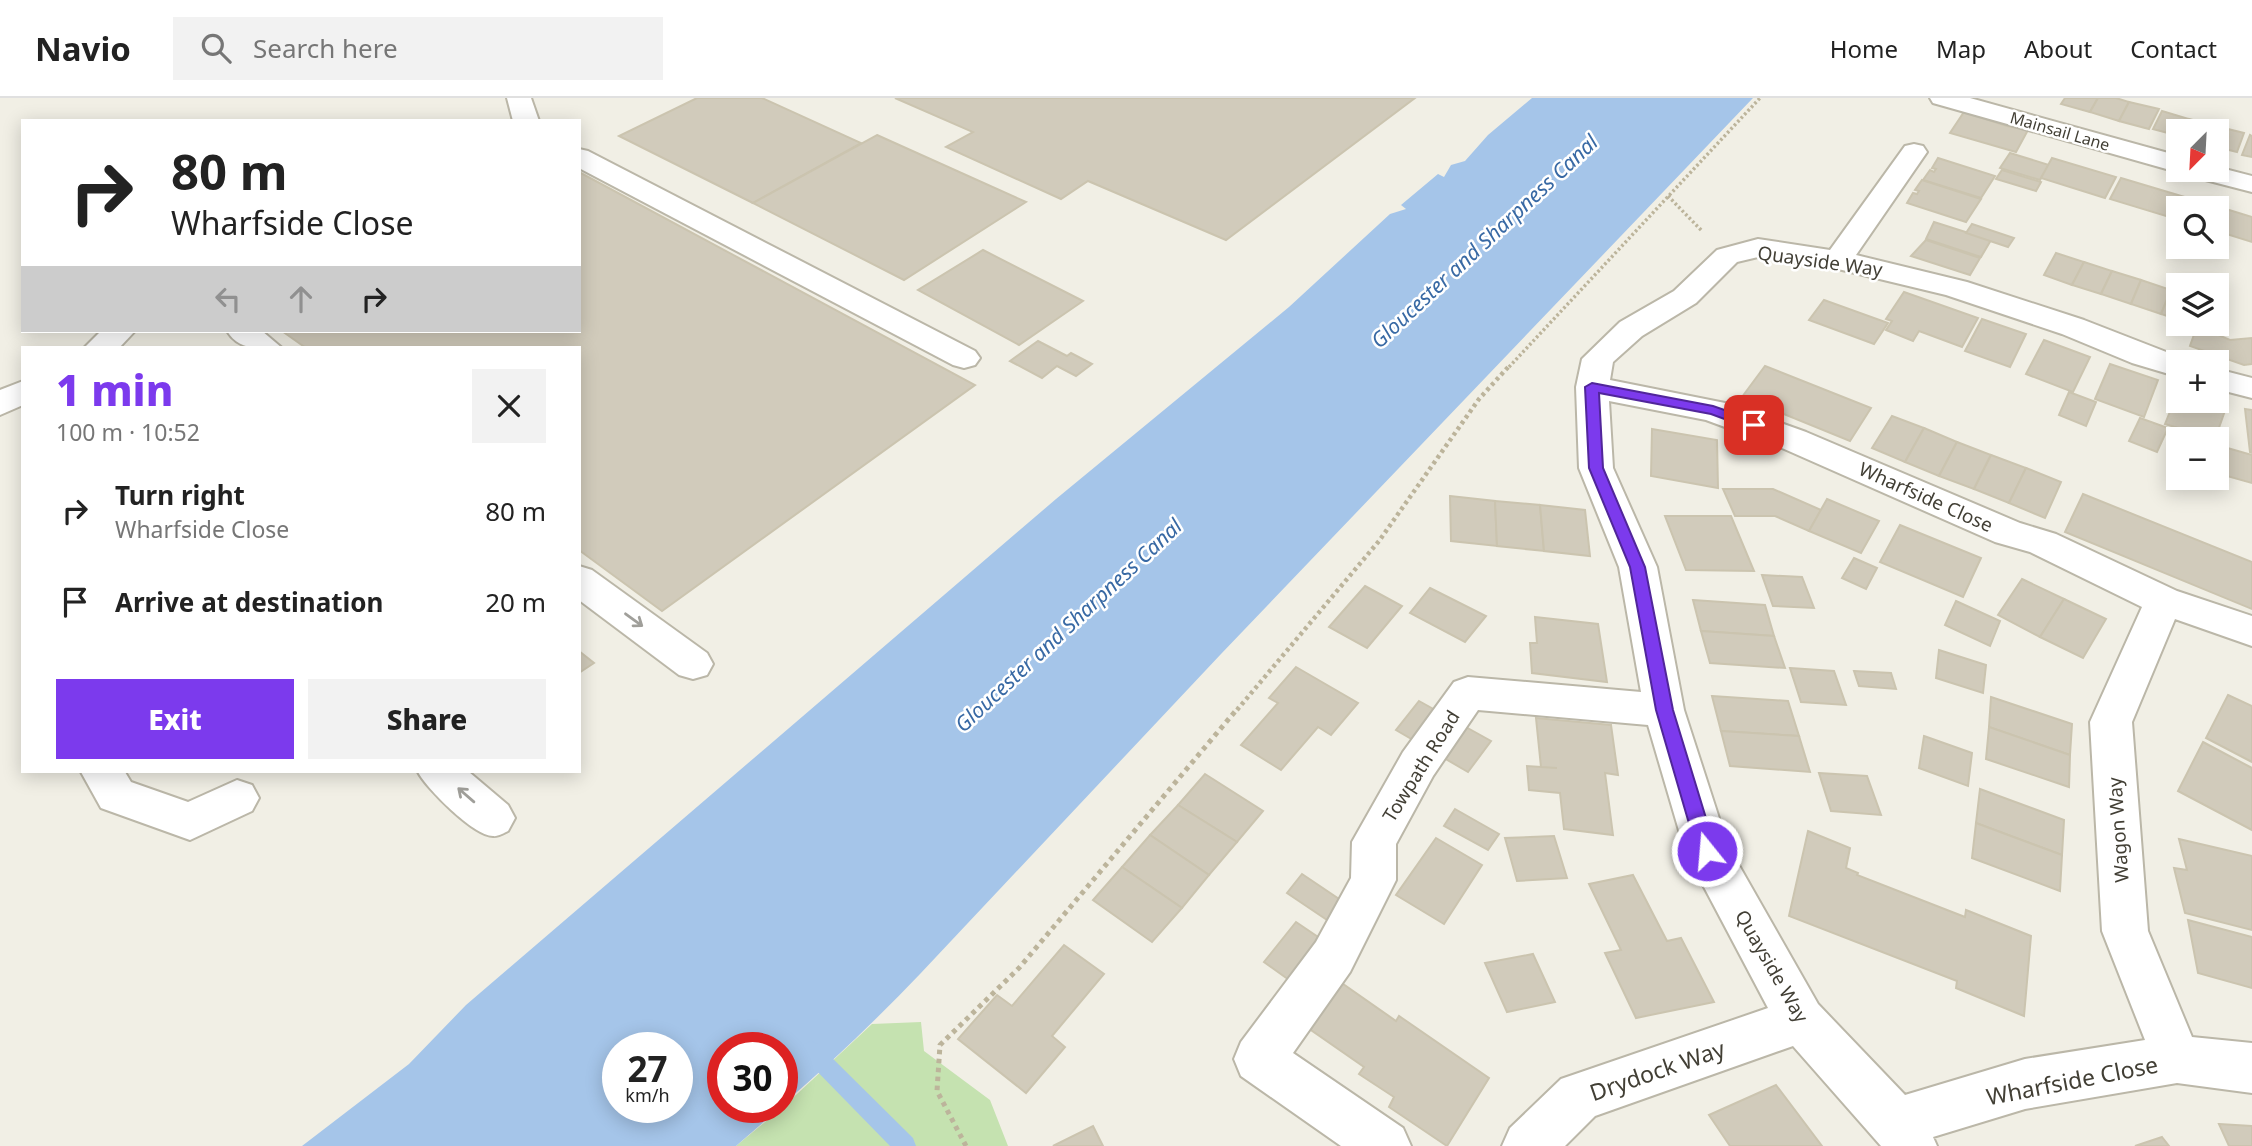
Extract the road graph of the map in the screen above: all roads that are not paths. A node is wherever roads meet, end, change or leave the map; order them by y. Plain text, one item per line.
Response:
1 (519, 98) edge
2 (1942, 98) edge
3 (525, 119) edge
4 (1914, 152) dead end
5 (581, 158) edge
6 (2166, 160) edge
7 (2230, 178) edge
8 (2252, 184) edge
9 (1838, 260) junction
10 (118, 333) edge
11 (245, 333) edge
12 (102, 346) edge
13 (263, 346) edge
14 (964, 358) dead end
15 (2166, 363) edge
16 (2229, 382) edge
17 (1592, 387) junction
18 (2252, 388) edge
19 (581, 581) edge
20 (2164, 601) junction
21 (2252, 631) edge
22 (693, 664) dead end
23 (1664, 710) junction
24 (103, 773) edge
25 (440, 773) edge
26 (237, 798) dead end
27 (492, 818) dead end
28 (1801, 1020) junction
29 (2177, 1059) junction
30 (2252, 1069) edge
31 (1904, 1135) edge
32 (1385, 1146) edge
33 (1528, 1146) edge

1 - 3 street
2 - 6 street, Mainsail Lane
4 - 9 street
5 - 14 street
7 - 8 street
9 - 15 street, Quayside Way
9 - 17 street, Quayside Way
10 - 12 street
11 - 13 street
16 - 18 street
17 - 20 street, Wharfside Close
17 - 23 street, Quayside Way
19 -> 22 street
20 - 21 street, Wharfside Close
20 - 29 street, Wagon Way
23 - 28 street, Quayside Way
23 - 32 street, Towpath Road
24 - 26 street
27 -> 25 street
28 - 31 street, Quayside Way
28 - 33 street, Drydock Way
29 - 30 street, Wharfside Close
29 - 31 street, Wharfside Close

